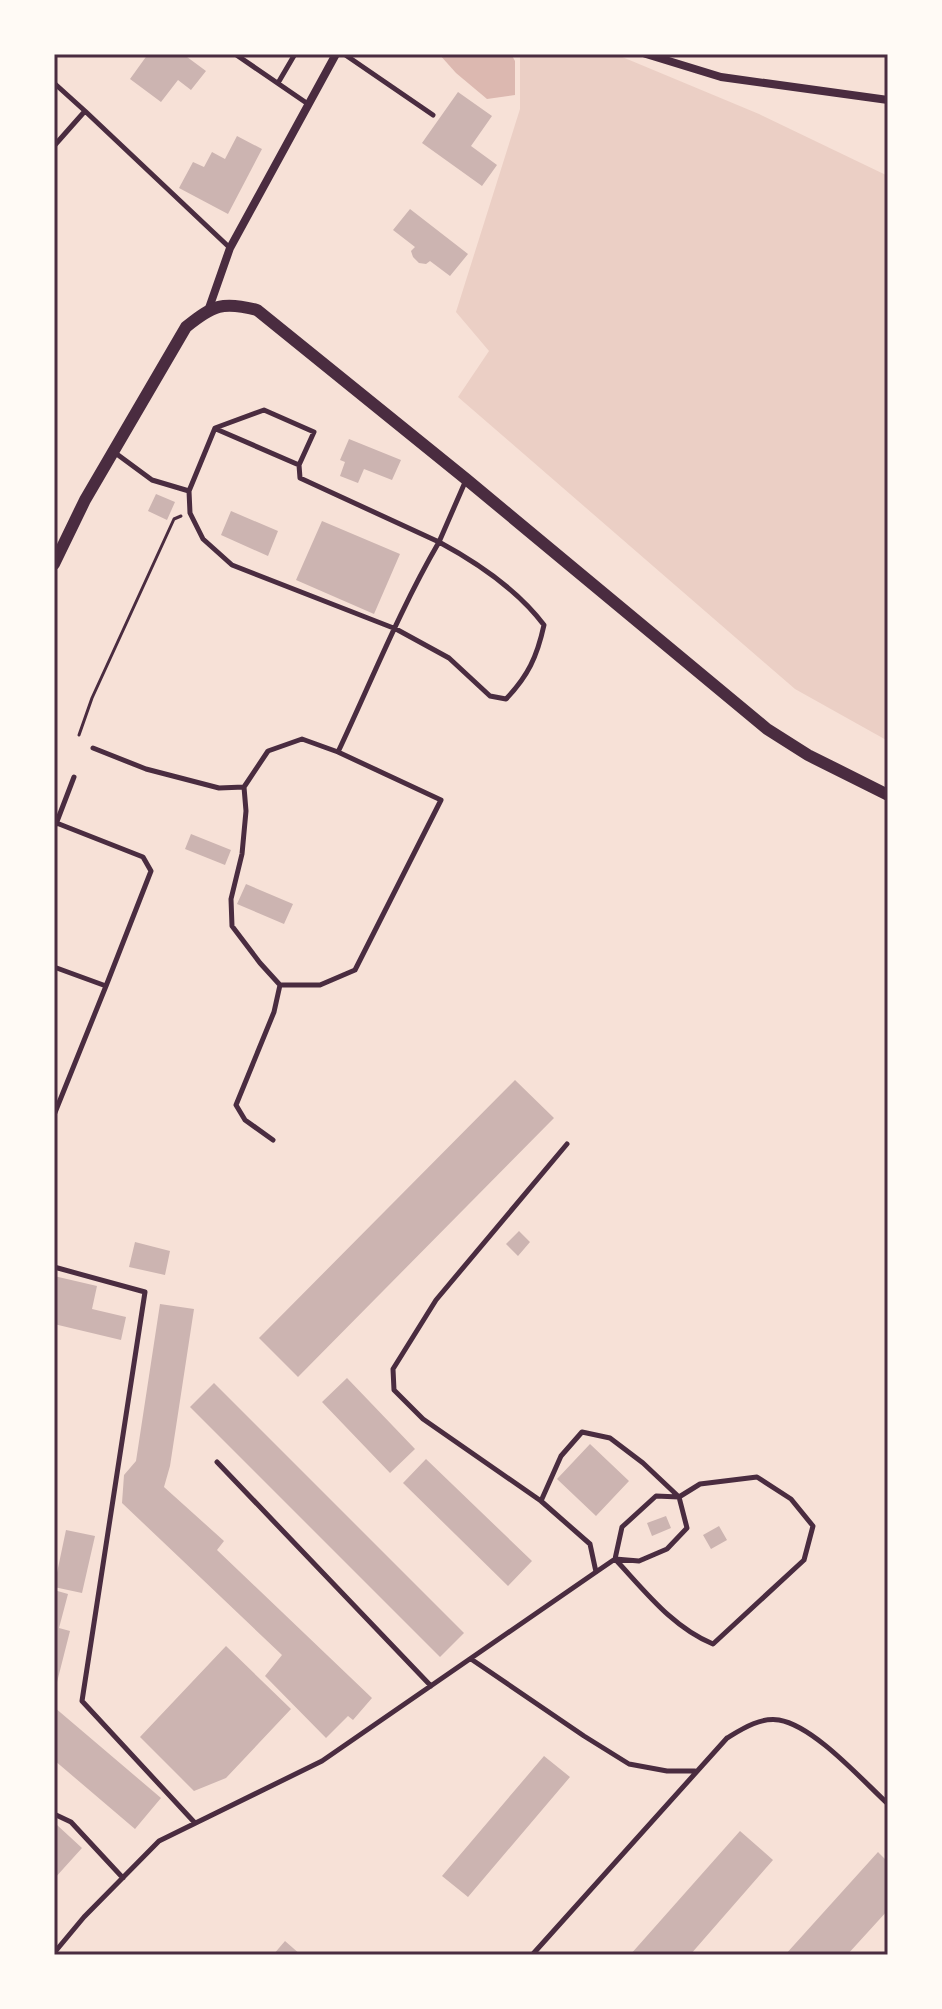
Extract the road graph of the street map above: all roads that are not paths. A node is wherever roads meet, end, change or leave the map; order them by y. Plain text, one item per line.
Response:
1 (235, 54) edge
2 (295, 54) edge
3 (336, 54) edge
4 (344, 54) edge
5 (646, 54) edge
6 (54, 83) edge
7 (278, 83) junction
8 (888, 100) edge
9 (308, 104) junction
10 (85, 111) junction
11 (433, 115) dead end
12 (54, 146) edge
13 (230, 248) junction
14 (209, 308) junction
15 (215, 428) junction
16 (112, 451) junction
17 (299, 465) junction
18 (466, 479) junction
19 (189, 491) junction
20 (439, 542) junction
21 (54, 564) edge
22 (396, 629) junction
23 (93, 748) dead end
24 (338, 752) junction
25 (74, 777) dead end
26 (244, 787) junction
27 (888, 795) edge
28 (55, 824) edge
29 (54, 967) edge
30 (280, 985) junction
31 (106, 986) junction
32 (54, 1115) edge
33 (273, 1140) dead end
34 (567, 1144) dead end
35 (54, 1267) edge
36 (217, 1462) dead end
37 (679, 1497) junction
38 (541, 1501) junction
39 (615, 1559) junction
40 (596, 1572) junction
41 (471, 1659) junction
42 (431, 1686) junction
43 (696, 1771) junction
44 (888, 1804) edge
45 (54, 1814) edge
46 (195, 1824) junction
47 (123, 1878) junction
48 (54, 1953) edge
49 (532, 1955) edge

1 - 7 lane
2 - 7 lane
3 - 9 street
4 - 11 lane
5 - 8 street
6 - 10 lane
7 - 9 lane
9 - 13 street
10 - 12 lane
10 - 13 lane
13 - 14 street
14 - 16 street
14 - 18 street
15 - 17 lane
15 - 17 lane
15 - 19 lane
16 - 19 lane
16 - 21 street
17 - 20 lane
18 - 20 lane
18 - 27 street
19 - 22 lane
20 - 22 lane
20 - 22 lane
22 - 24 lane
23 - 26 lane
24 - 26 lane
24 - 30 lane
25 - 28 lane
26 - 30 lane
28 - 31 lane
29 - 31 lane
30 - 33 lane
31 - 32 lane
34 - 38 lane
35 - 46 lane
36 - 42 lane
37 - 38 lane
37 - 39 lane
37 - 39 lane
37 - 39 lane
38 - 40 lane
39 - 40 lane
40 - 41 lane
41 - 42 lane
41 - 43 lane
42 - 46 lane
43 - 44 lane
43 - 49 lane
45 - 47 lane
46 - 47 lane
47 - 48 lane

